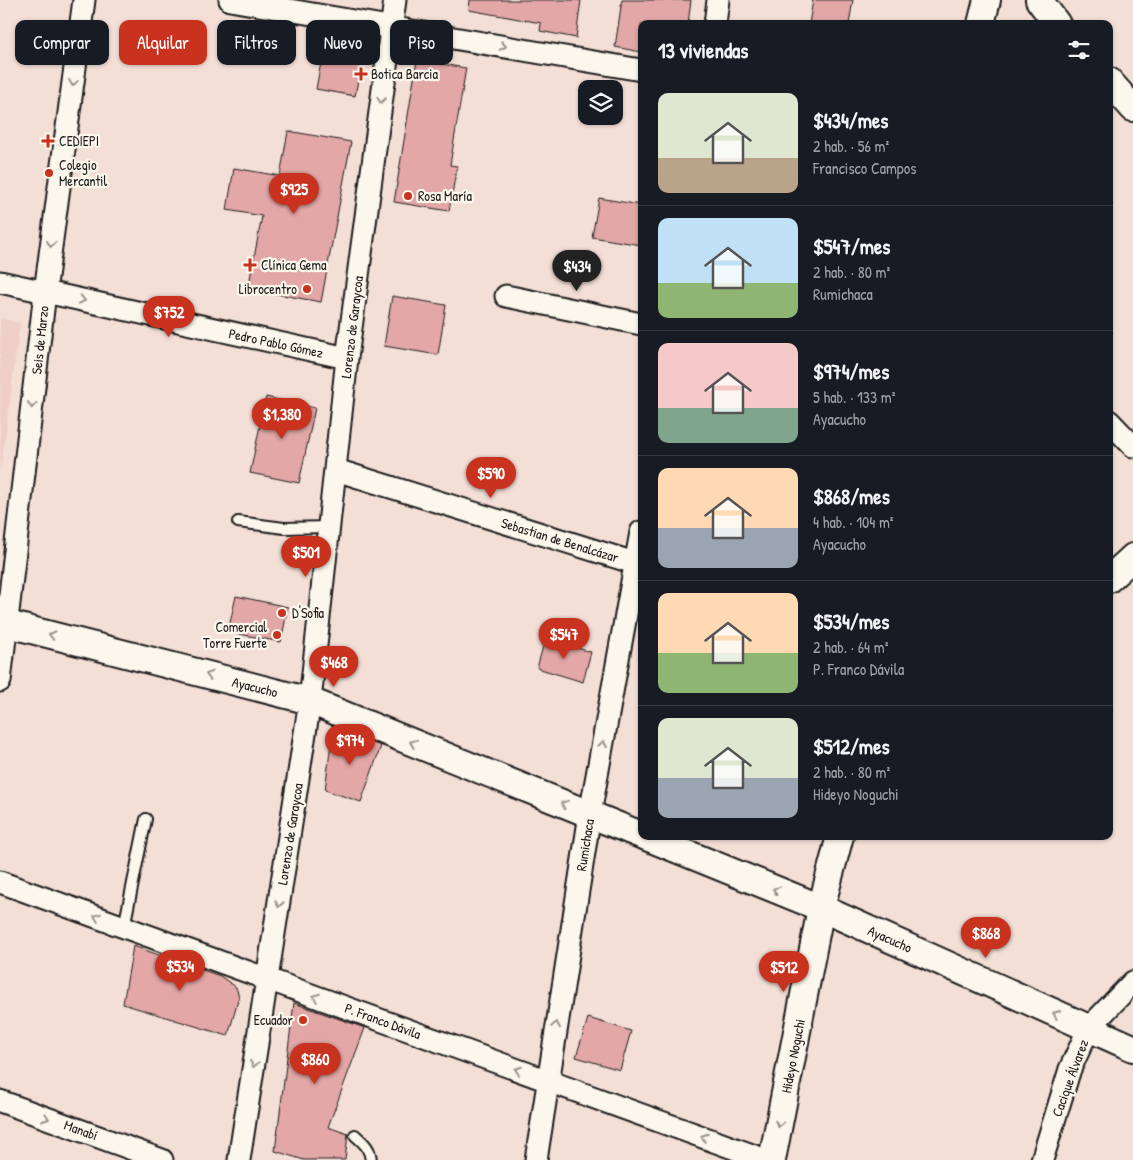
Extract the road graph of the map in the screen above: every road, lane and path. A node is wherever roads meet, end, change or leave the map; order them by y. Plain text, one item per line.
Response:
1 (84, 0) edge
2 (230, 0) edge
3 (395, 0) edge
4 (718, 0) edge
5 (987, 0) edge
6 (1039, 0) edge
7 (392, 20) edge
8 (716, 20) edge
9 (982, 20) edge
10 (1054, 20) edge
11 (390, 28) edge
12 (390, 36) edge
13 (453, 38) edge
14 (638, 69) edge
15 (1113, 86) edge
16 (1133, 108) edge
17 (0, 282) edge
18 (45, 292) junction
19 (506, 296) dead end
20 (638, 323) edge
21 (347, 358) junction
22 (1113, 425) edge
23 (1133, 446) edge
24 (336, 470) junction
25 (238, 522) dead end
26 (330, 527) junction
27 (1133, 557) edge
28 (638, 564) edge
29 (638, 569) edge
30 (1113, 576) edge
31 (4, 623) edge
32 (0, 681) edge
33 (310, 701) junction
34 (590, 814) junction
35 (146, 819) dead end
36 (638, 834) edge
37 (653, 840) edge
38 (839, 840) edge
39 (0, 882) edge
40 (822, 908) junction
41 (124, 927) junction
42 (267, 979) junction
43 (1133, 982) edge
44 (1089, 1028) junction
45 (1133, 1048) edge
46 (547, 1081) junction
47 (0, 1101) edge
48 (355, 1135) dead end
49 (162, 1160) edge
50 (239, 1160) edge
51 (372, 1160) edge
52 (536, 1160) edge
53 (766, 1160) edge
54 (772, 1160) edge
55 (1042, 1160) edge

1 -> 18 street, Seis de Marzo
2 - 11 street
3 - 7 street, Lorenzo de Garaycoa
4 - 8 street
5 - 9 street
6 - 10 street
12 -> 21 street, Lorenzo de Garaycoa
13 -> 14 street
15 - 16 street
17 - 18 street, Pedro Pablo Gómez
18 -> 21 street, Pedro Pablo Gómez
18 -> 31 street, Seis de Marzo
19 - 20 street
21 - 24 street, Lorenzo de Garaycoa
22 - 23 street
24 - 26 street, Lorenzo de Garaycoa
24 - 28 street, Sebastian de Benalcázar
25 - 26 lane
26 - 33 street, Lorenzo de Garaycoa
27 - 30 street
34 -> 29 street, Rumichaca
31 - 32 street, Seis de Marzo
33 -> 31 street, Ayacucho
34 -> 33 street, Ayacucho
33 -> 42 street, Lorenzo de Garaycoa
34 - 36 street, Ayacucho
46 -> 34 street, Rumichaca
35 - 41 lane
40 -> 37 street, Ayacucho
38 - 40 street, Hideyo Noguchi
41 -> 39 street, P. Franco Dávila
44 -> 40 street, Ayacucho
40 -> 54 street, Hideyo Noguchi
41 - 42 street, P. Franco Dávila
46 -> 42 street, P. Franco Dávila
42 -> 50 street, Lorenzo de Garaycoa
43 - 44 street, Cacique Álvarez
44 - 45 street, Ayacucho
44 - 55 street, Cacique Álvarez
46 - 52 street, Rumichaca
53 -> 46 street, P. Franco Dávila
47 -> 49 street, Manabí
48 - 51 lane

